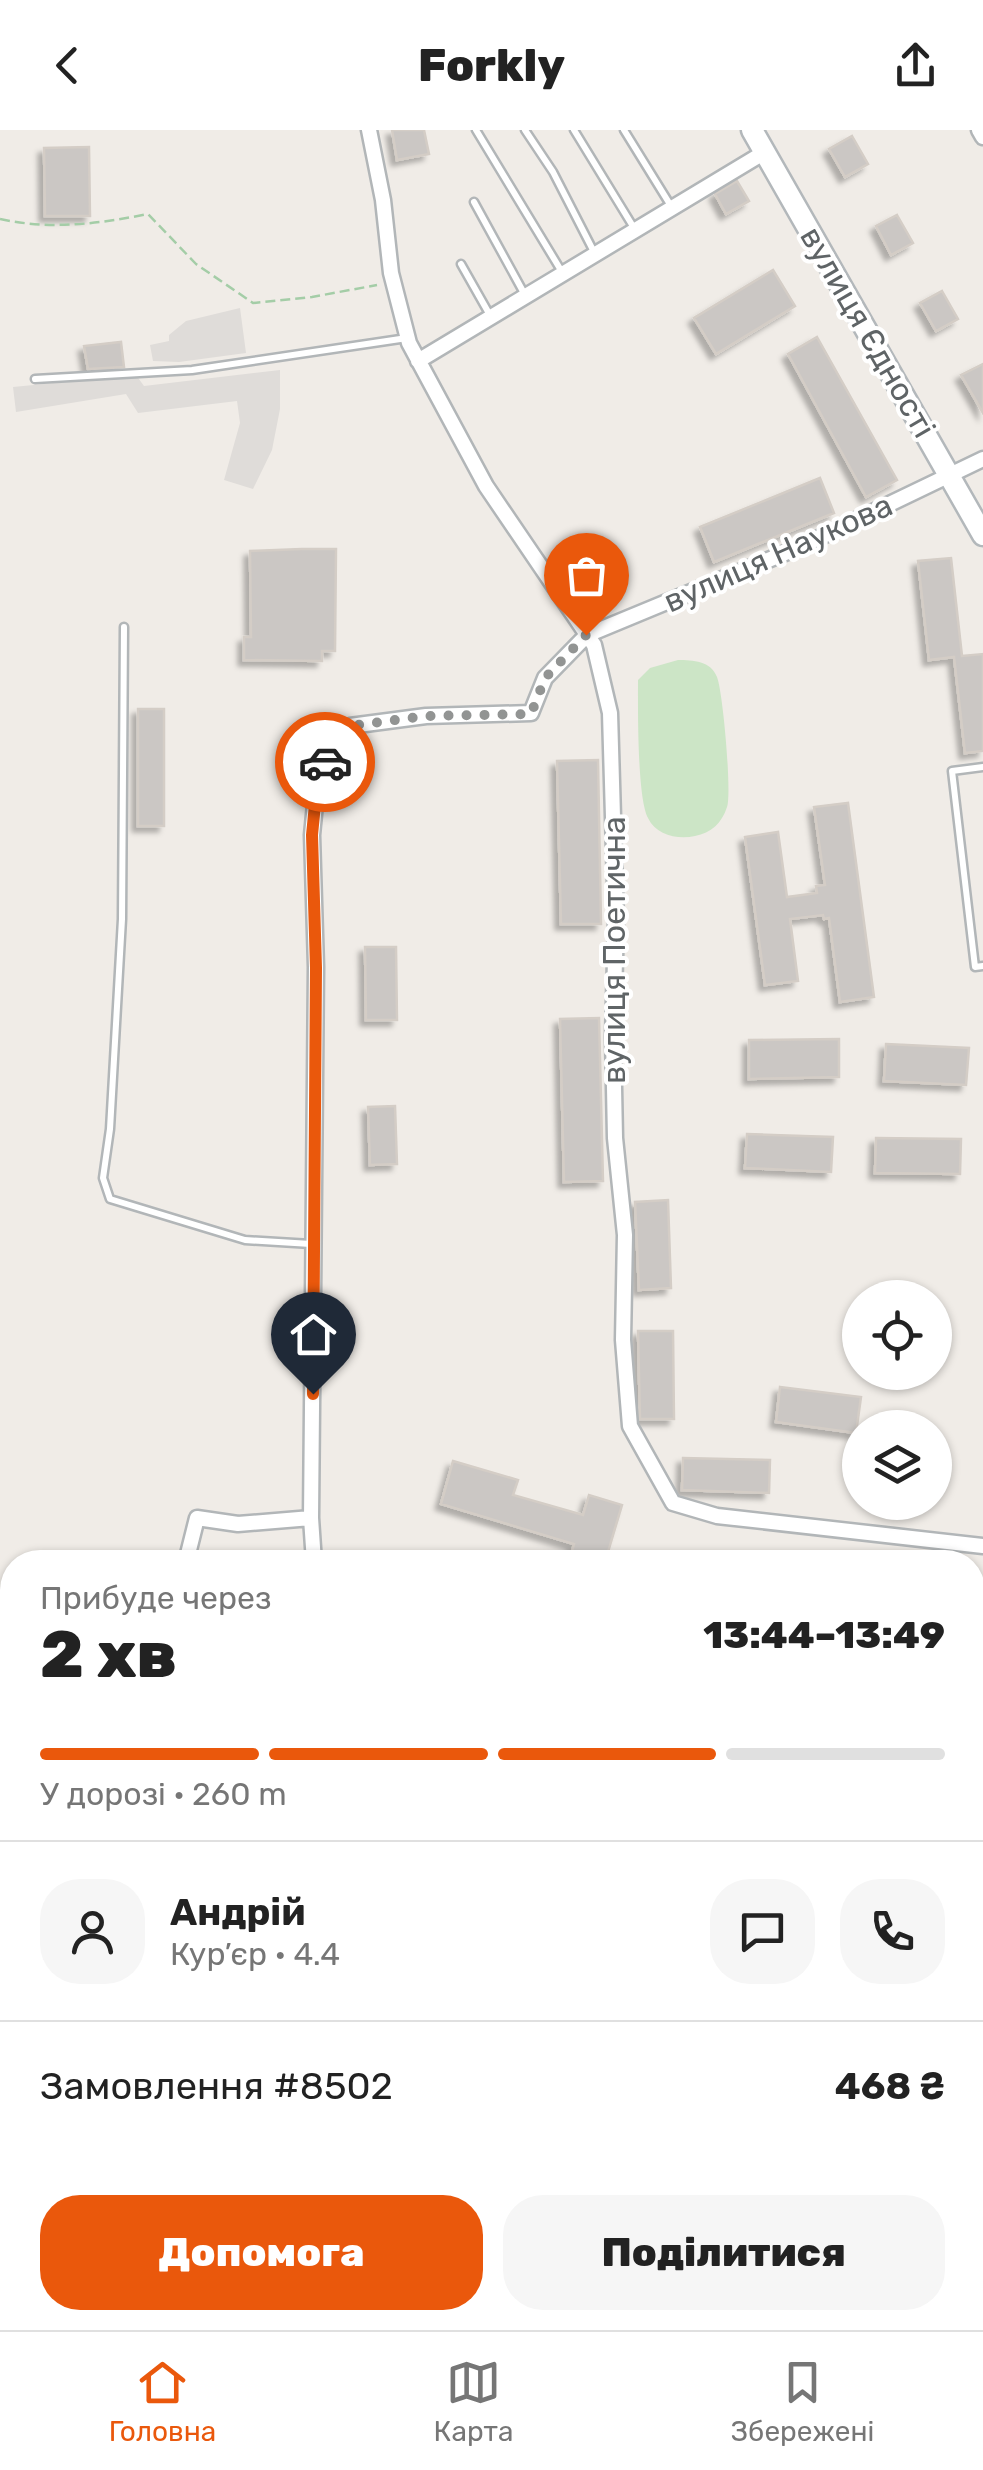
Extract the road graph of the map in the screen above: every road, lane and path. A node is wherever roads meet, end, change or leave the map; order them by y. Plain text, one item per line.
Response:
1 (369, 130) edge
2 (476, 130) edge
3 (525, 130) edge
4 (574, 130) edge
5 (624, 130) edge
6 (752, 130) edge
7 (978, 130) edge
8 (983, 138) edge
9 (764, 152) junction
10 (474, 202) dead end
11 (672, 207) junction
12 (0, 220) edge
13 (635, 229) junction
14 (595, 253) junction
15 (462, 264) dead end
16 (562, 273) junction
17 (394, 286) junction
18 (525, 296) junction
19 (492, 318) junction
20 (408, 338) junction
21 (418, 361) junction
22 (35, 379) dead end
23 (983, 458) edge
24 (949, 475) junction
25 (983, 535) edge
26 (124, 627) dead end
27 (586, 635) junction
28 (983, 767) edge
29 (983, 966) edge
30 (312, 1244) junction
31 (311, 1518) junction
32 (983, 1546) edge
33 (189, 1550) edge
34 (313, 1550) edge

1 - 17 street, вулиця Поетична
2 - 16 lane
3 - 14 lane
4 - 13 lane
5 - 11 lane
6 - 9 street, вулиця Єдності
7 - 8 street
9 - 11 street
9 - 24 street, вулиця Єдності
10 - 18 lane
11 - 13 street
12 - 17 path
13 - 14 street
14 - 16 street
15 - 19 lane
16 - 18 street
17 - 20 street, вулиця Поетична
18 - 19 street
19 - 21 street
20 - 21 street, вулиця Поетична
20 - 22 lane
21 - 27 street, вулиця Поетична
23 - 24 street, вулиця Наукова
24 - 25 street, вулиця Єдності
24 - 27 street, вулиця Наукова
26 - 30 lane
27 - 30 street, вулиця Наукова
27 - 32 street, вулиця Поетична
28 - 29 lane
30 - 31 street
31 - 33 street
31 - 34 street

